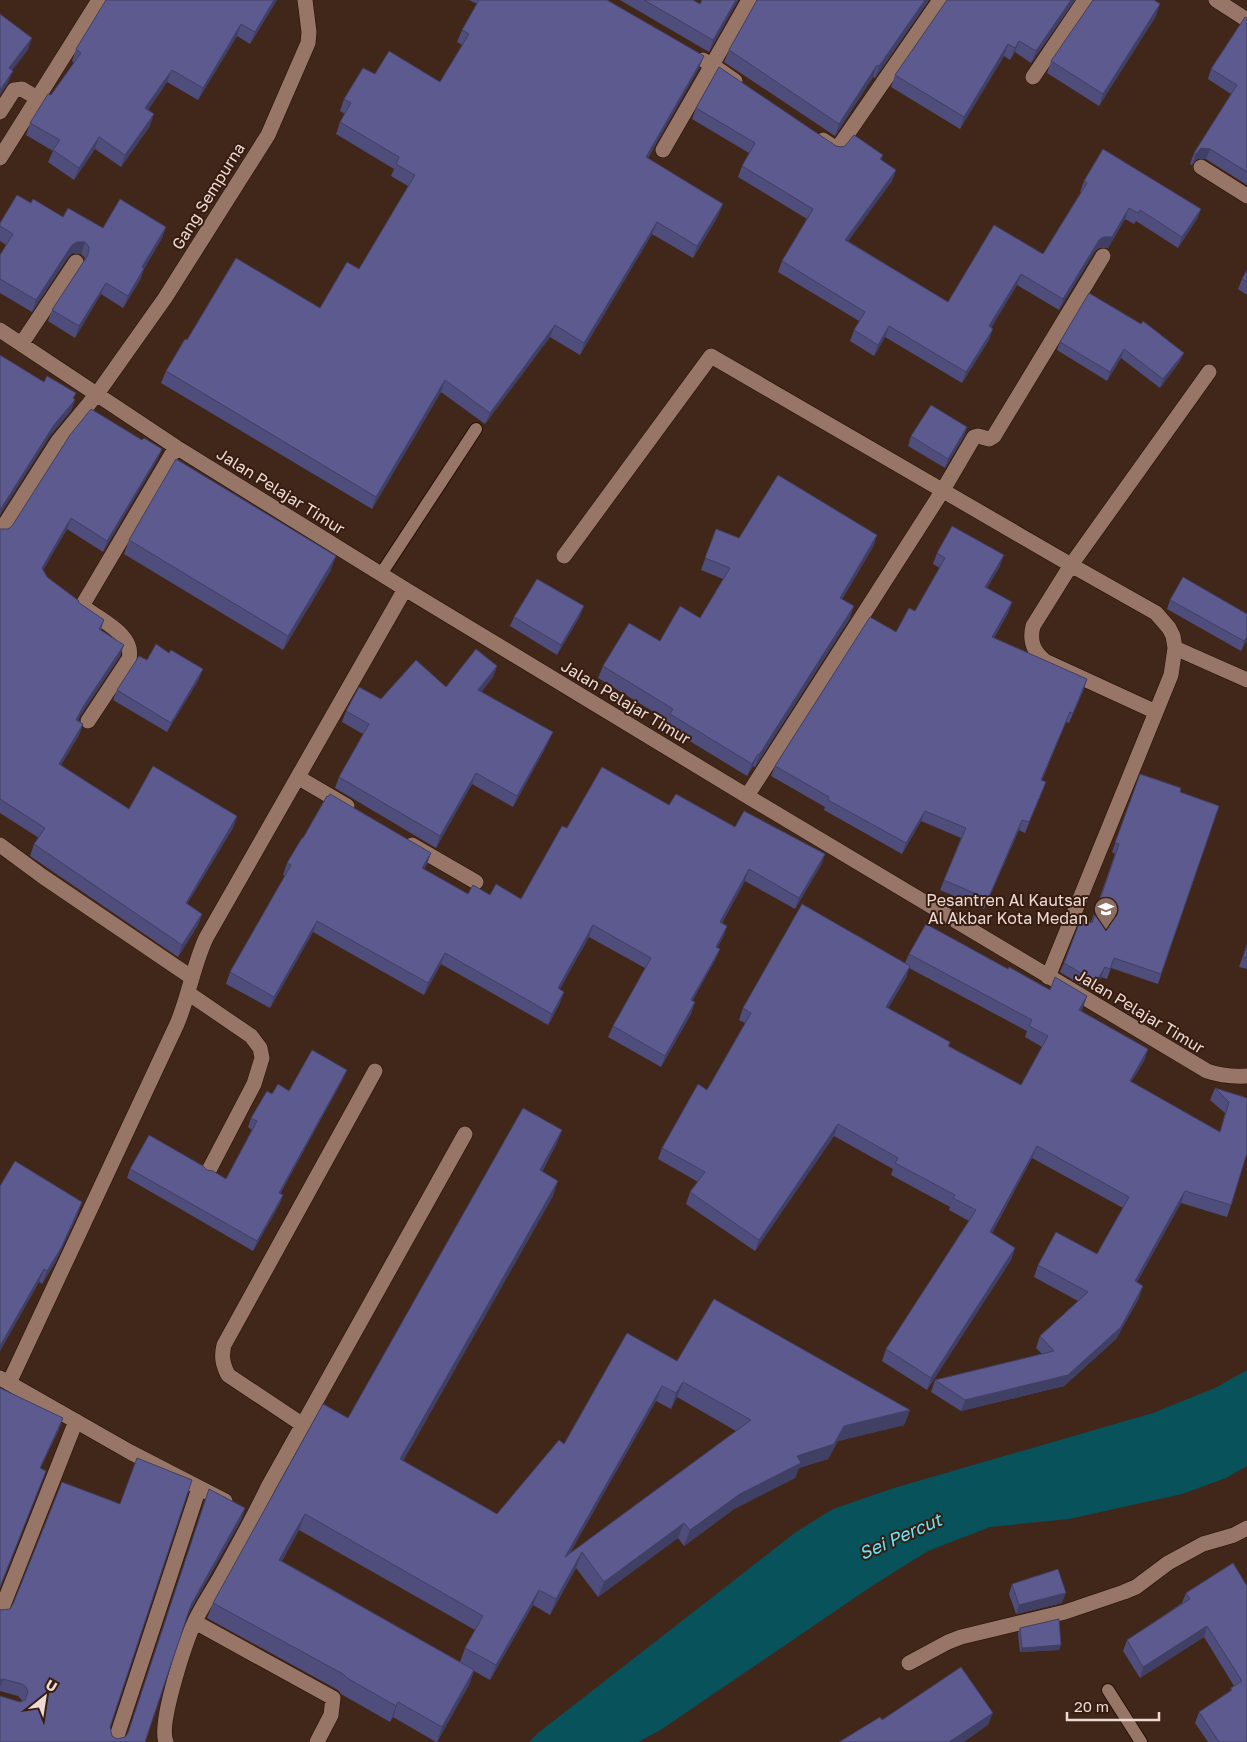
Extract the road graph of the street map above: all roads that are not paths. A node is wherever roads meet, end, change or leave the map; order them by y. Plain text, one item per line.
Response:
1 (99, 0) edge
2 (305, 0) edge
3 (749, 0) edge
4 (940, 0) edge
5 (1085, 0) edge
6 (1216, 0) edge
7 (1246, 17) edge
8 (688, 51) edge
9 (712, 65) junction
10 (1032, 77) dead end
11 (744, 87) edge
12 (37, 98) junction
13 (0, 112) edge
14 (810, 131) edge
15 (663, 150) edge
16 (0, 158) edge
17 (1201, 167) edge
18 (1247, 196) edge
19 (1104, 256) dead end
20 (76, 262) edge
21 (0, 330) edge
22 (22, 343) junction
23 (1209, 372) dead end
24 (97, 394) junction
25 (476, 429) dead end
26 (176, 447) junction
27 (943, 490) junction
28 (0, 532) edge
29 (564, 556) dead end
30 (1071, 565) junction
31 (381, 574) junction
32 (405, 589) junction
33 (69, 596) edge
34 (82, 606) junction
35 (1175, 648) junction
36 (1247, 680) edge
37 (1156, 712) junction
38 (88, 721) dead end
39 (299, 778) junction
40 (747, 796) junction
41 (358, 812) edge
42 (400, 838) edge
43 (0, 845) edge
44 (476, 882) dead end
45 (191, 977) junction
46 (1048, 977) junction
47 (188, 993) junction
48 (375, 1071) dead end
49 (1247, 1076) edge
50 (465, 1134) dead end
51 (208, 1172) edge
52 (5, 1380) edge
53 (76, 1420) junction
54 (303, 1426) junction
55 (199, 1488) junction
56 (254, 1516) junction
57 (1247, 1528) edge
58 (0, 1613) edge
59 (195, 1622) junction
60 (909, 1663) dead end
61 (1108, 1690) dead end
62 (115, 1742) edge
63 (166, 1742) edge
64 (317, 1742) edge
65 (1141, 1742) edge

1 - 12 street
2 - 24 street, Gang Sempurna
3 - 9 street
4 - 14 street
5 - 10 street
6 - 7 street
8 - 9 street
9 - 11 street
9 - 15 street
12 - 13 street
12 - 16 street
17 - 18 street
19 - 27 street
20 - 22 street
21 - 22 street, Jalan Pelajar Timur
22 - 24 street, Jalan Pelajar Timur
23 - 30 street
24 - 26 street, Jalan Pelajar Timur
24 - 28 street, Gang Sempurna
25 - 31 lane
26 - 31 street, Jalan Pelajar Timur
26 - 34 street
27 - 29 street
27 - 30 street
27 - 40 street
30 - 35 street
30 - 37 street
31 - 32 street, Jalan Pelajar Timur
32 - 39 street
32 - 40 street, Jalan Pelajar Timur
33 - 34 street
34 - 38 street
35 - 36 street
35 - 37 street
37 - 46 street
39 - 41 street
39 - 45 street
40 - 46 street, Jalan Pelajar Timur
42 - 44 street
43 - 45 street
45 - 47 street
46 - 49 street, Jalan Pelajar Timur
47 - 51 street
47 - 52 street
48 - 54 street
50 - 54 street
52 - 53 street
53 - 55 street
53 - 58 street
54 - 56 street
55 - 56 street
55 - 62 street
56 - 59 street
57 - 60 street
59 - 63 street
59 - 64 street
61 - 65 lane

